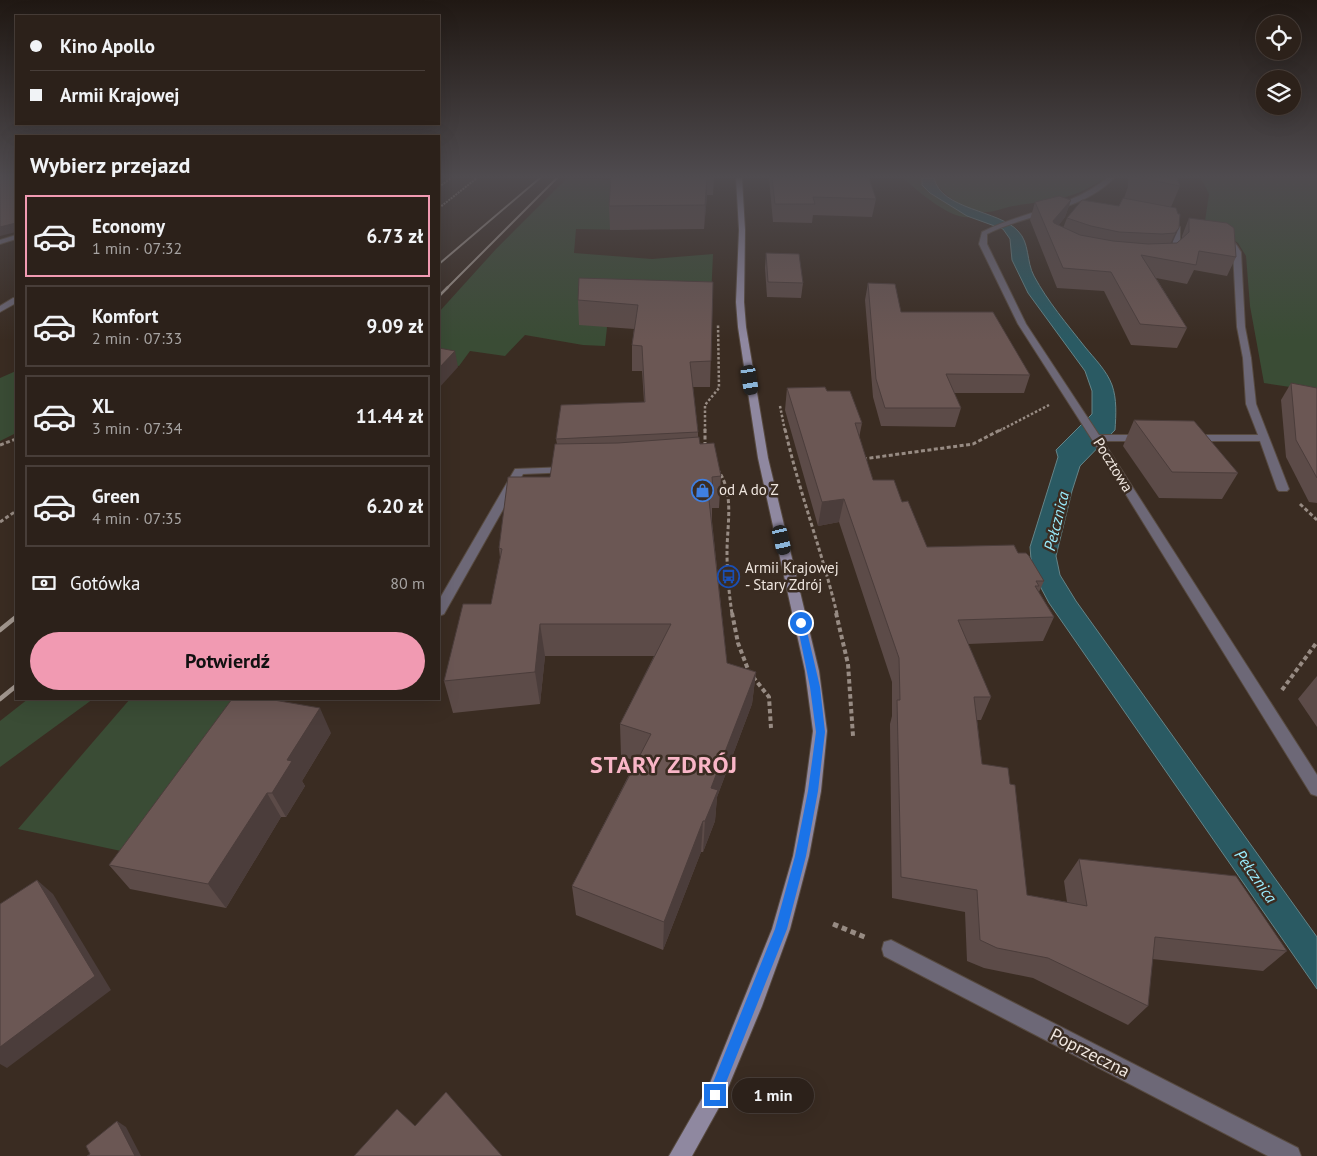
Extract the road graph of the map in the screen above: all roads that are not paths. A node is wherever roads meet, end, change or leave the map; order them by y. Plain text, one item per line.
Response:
1 (742, 232) edge
2 (986, 232) edge
3 (1177, 232) edge
4 (1220, 236) edge
5 (15, 238) edge
6 (0, 242) edge
7 (1161, 259) edge
8 (15, 301) edge
9 (0, 310) edge
10 (1096, 438) junction
11 (1154, 438) edge
12 (1184, 438) edge
13 (1264, 438) junction
14 (579, 470) edge
15 (1283, 489) dead end
16 (440, 609) edge
17 (1317, 789) edge
18 (891, 949) dead end
19 (680, 1156) edge
20 (1290, 1156) edge

1 - 19 main road
2 - 10 street, Pocztowa
3 - 7 street
4 - 13 street
5 - 6 street
8 - 9 street
10 - 11 street
10 - 17 street, Pocztowa
12 - 13 street
13 - 15 street
14 - 16 street
18 - 20 street, Poprzeczna

